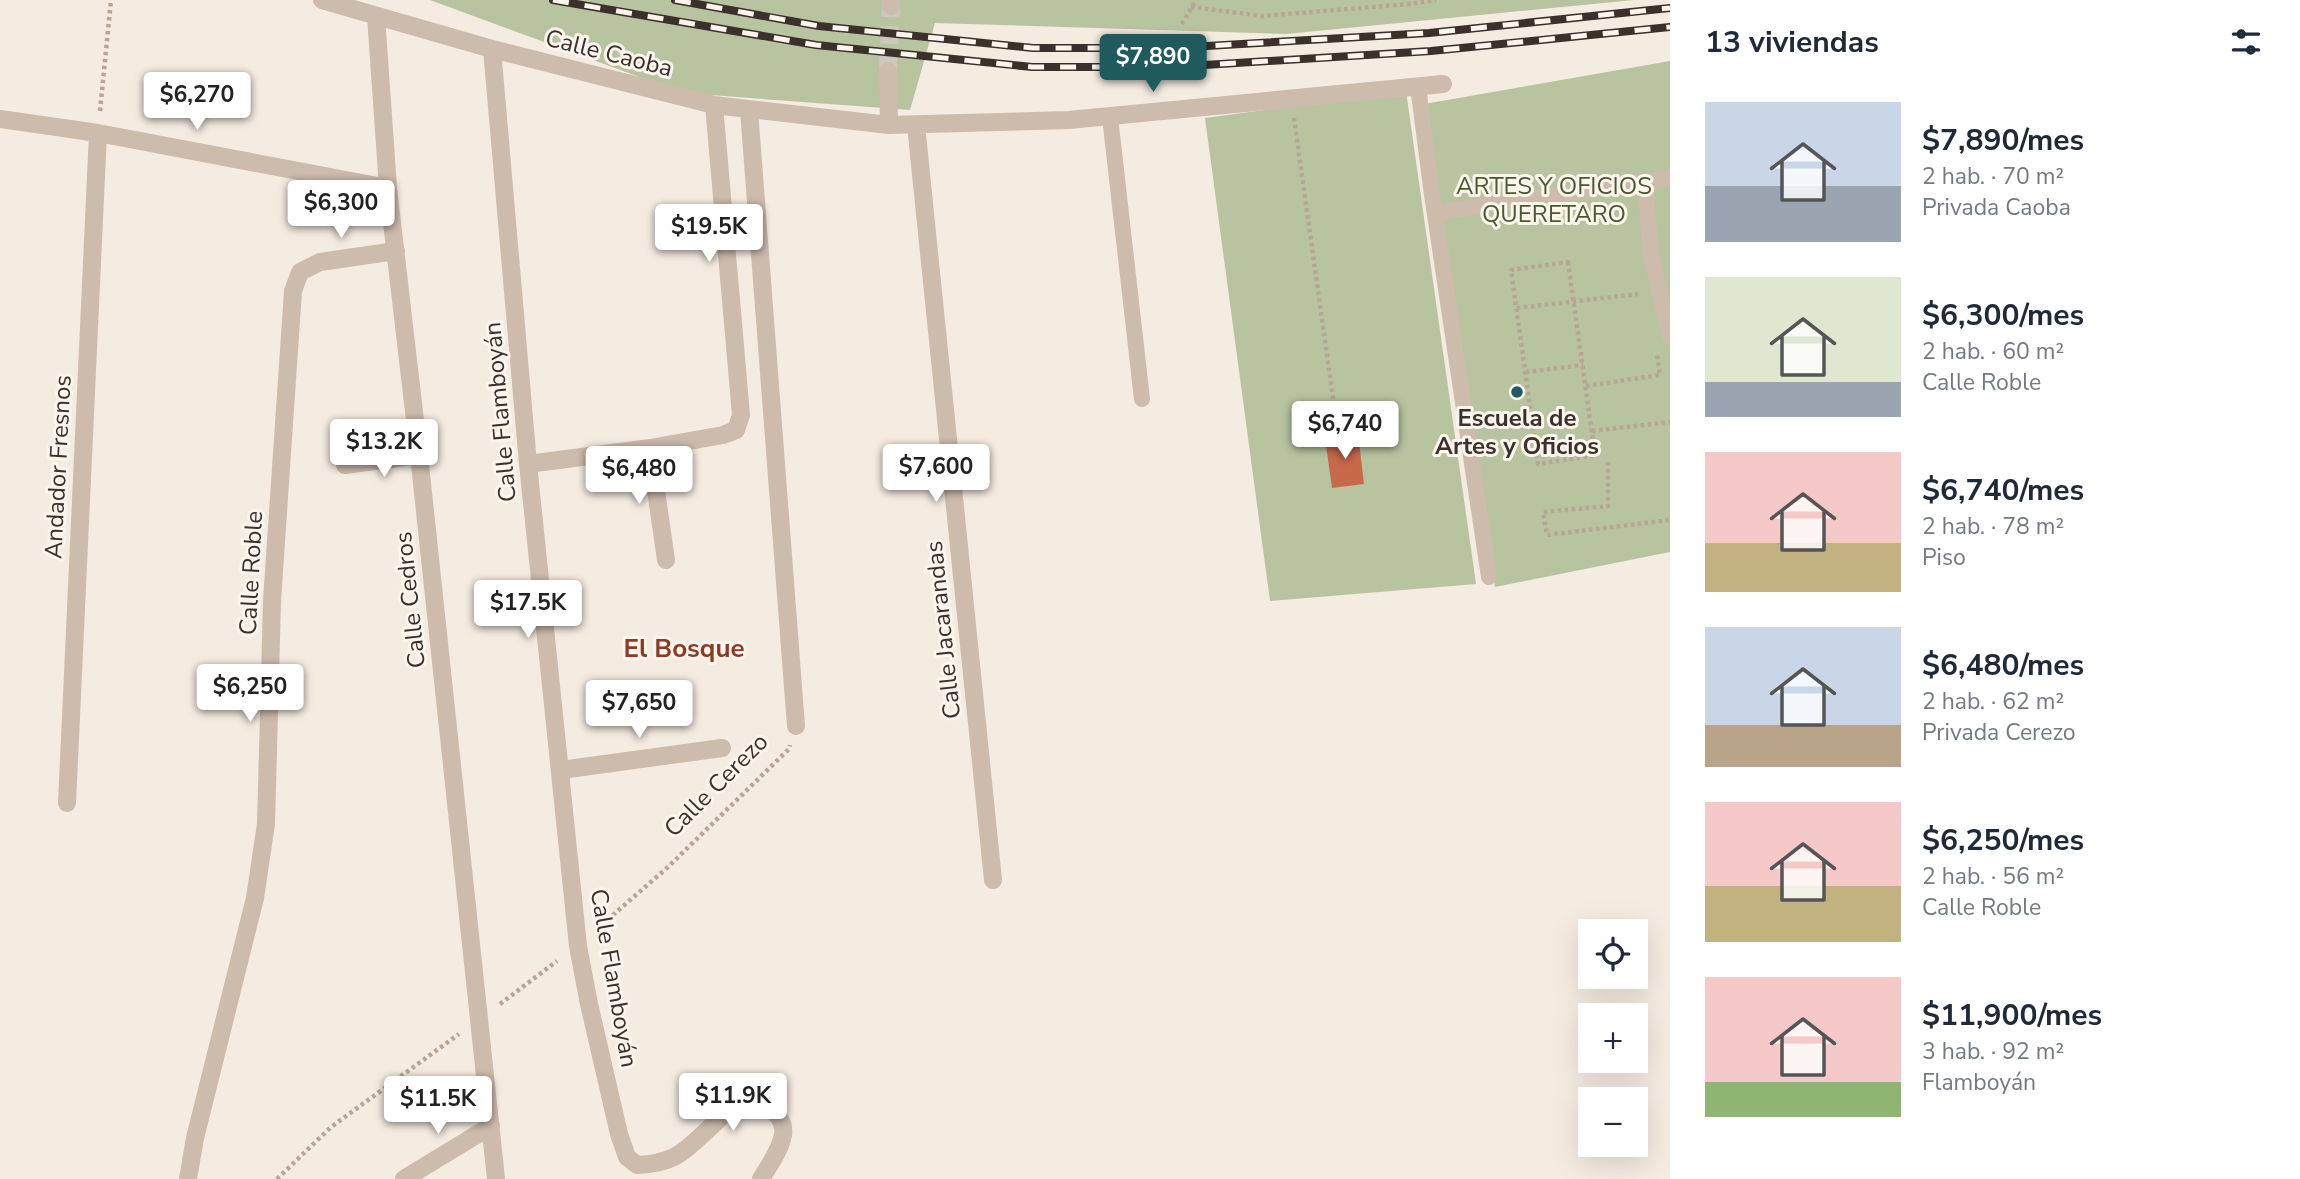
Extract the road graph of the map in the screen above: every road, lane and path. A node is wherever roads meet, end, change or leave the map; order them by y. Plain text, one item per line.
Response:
1 (110, 0) edge
2 (322, 0) edge
3 (1196, 0) edge
4 (1436, 0) edge
5 (1191, 7) junction
6 (376, 16) junction
7 (1182, 24) dead end
8 (492, 49) junction
9 (888, 71) tunnel mouth
10 (1443, 84) dead end
11 (1418, 86) junction
12 (1292, 100) junction
13 (714, 105) junction
14 (749, 110) junction
15 (1110, 117) junction
16 (0, 119) edge
17 (890, 125) junction
18 (916, 125) junction
19 (98, 133) junction
20 (1670, 178) edge
21 (1645, 182) junction
22 (388, 188) junction
23 (1435, 213) junction
24 (396, 251) junction
25 (1648, 293) dead end
26 (1574, 301) junction
27 (1517, 308) junction
28 (1670, 337) edge
29 (1656, 348) dead end
30 (1583, 365) junction
31 (1526, 372) junction
32 (1586, 386) junction
33 (1142, 399) dead end
34 (1670, 422) edge
35 (1337, 427) dead end
36 (1592, 431) junction
37 (650, 448) junction
38 (419, 456) junction
39 (1608, 462) dead end
40 (528, 464) junction
41 (345, 465) dead end
42 (1670, 520) edge
43 (666, 559) dead end
44 (1489, 577) dead end
45 (796, 726) joint
46 (722, 748) dead end
47 (561, 770) junction
48 (67, 803) dead end
49 (993, 880) dead end
50 (578, 946) junction
51 (479, 1020) junction
52 (491, 1126) junction
53 (188, 1179) edge
54 (276, 1179) edge
55 (404, 1179) edge
56 (496, 1179) edge
57 (761, 1179) edge

1 - 19 path
2 - 6 street, Calle Caoba
3 - 5 path
4 - 5 path
5 - 7 path
6 - 8 street, Calle Caoba
6 - 22 street, Calle Cedros
8 - 13 street, Calle Caoba
8 - 40 street, Calle Flamboyán
9 - 17 street
10 - 11 street, Calle Caoba
11 - 12 street, Calle Caoba
11 - 23 lane
12 - 15 street, Calle Caoba
12 - 35 path
13 - 14 street, Calle Caoba
13 - 37 street
14 - 17 street, Calle Caoba
14 - 45 street, Calle Cerezo
15 - 18 street, Calle Caoba
15 - 33 lane
16 - 19 street
17 - 18 street, Calle Caoba
18 - 49 street, Calle Jacarandas
19 - 22 street
19 - 48 street, Andador Fresnos
20 - 21 lane
21 - 23 lane
21 - 28 lane
22 - 24 street, Calle Cedros
23 - 44 lane
24 - 38 street, Calle Cedros
24 - 53 street, Calle Roble
25 - 26 path
26 - 27 path
26 - 27 path
26 - 30 path
27 - 31 path
29 - 32 path
30 - 31 path
30 - 32 path
31 - 36 path
32 - 36 path
34 - 36 path
37 - 40 street
37 - 43 street
38 - 41 street
38 - 51 street, Calle Cedros
39 - 42 path
40 - 47 street, Calle Flamboyán
45 - 50 path, Calle Cerezo
46 - 47 street
47 - 50 street, Calle Flamboyán
50 - 51 path, Calle Cerezo
50 - 57 street, Calle Flamboyán
51 - 52 street, Calle Cedros
51 - 54 path, Calle Cerezo
52 - 55 street
52 - 56 street, Calle Cedros

